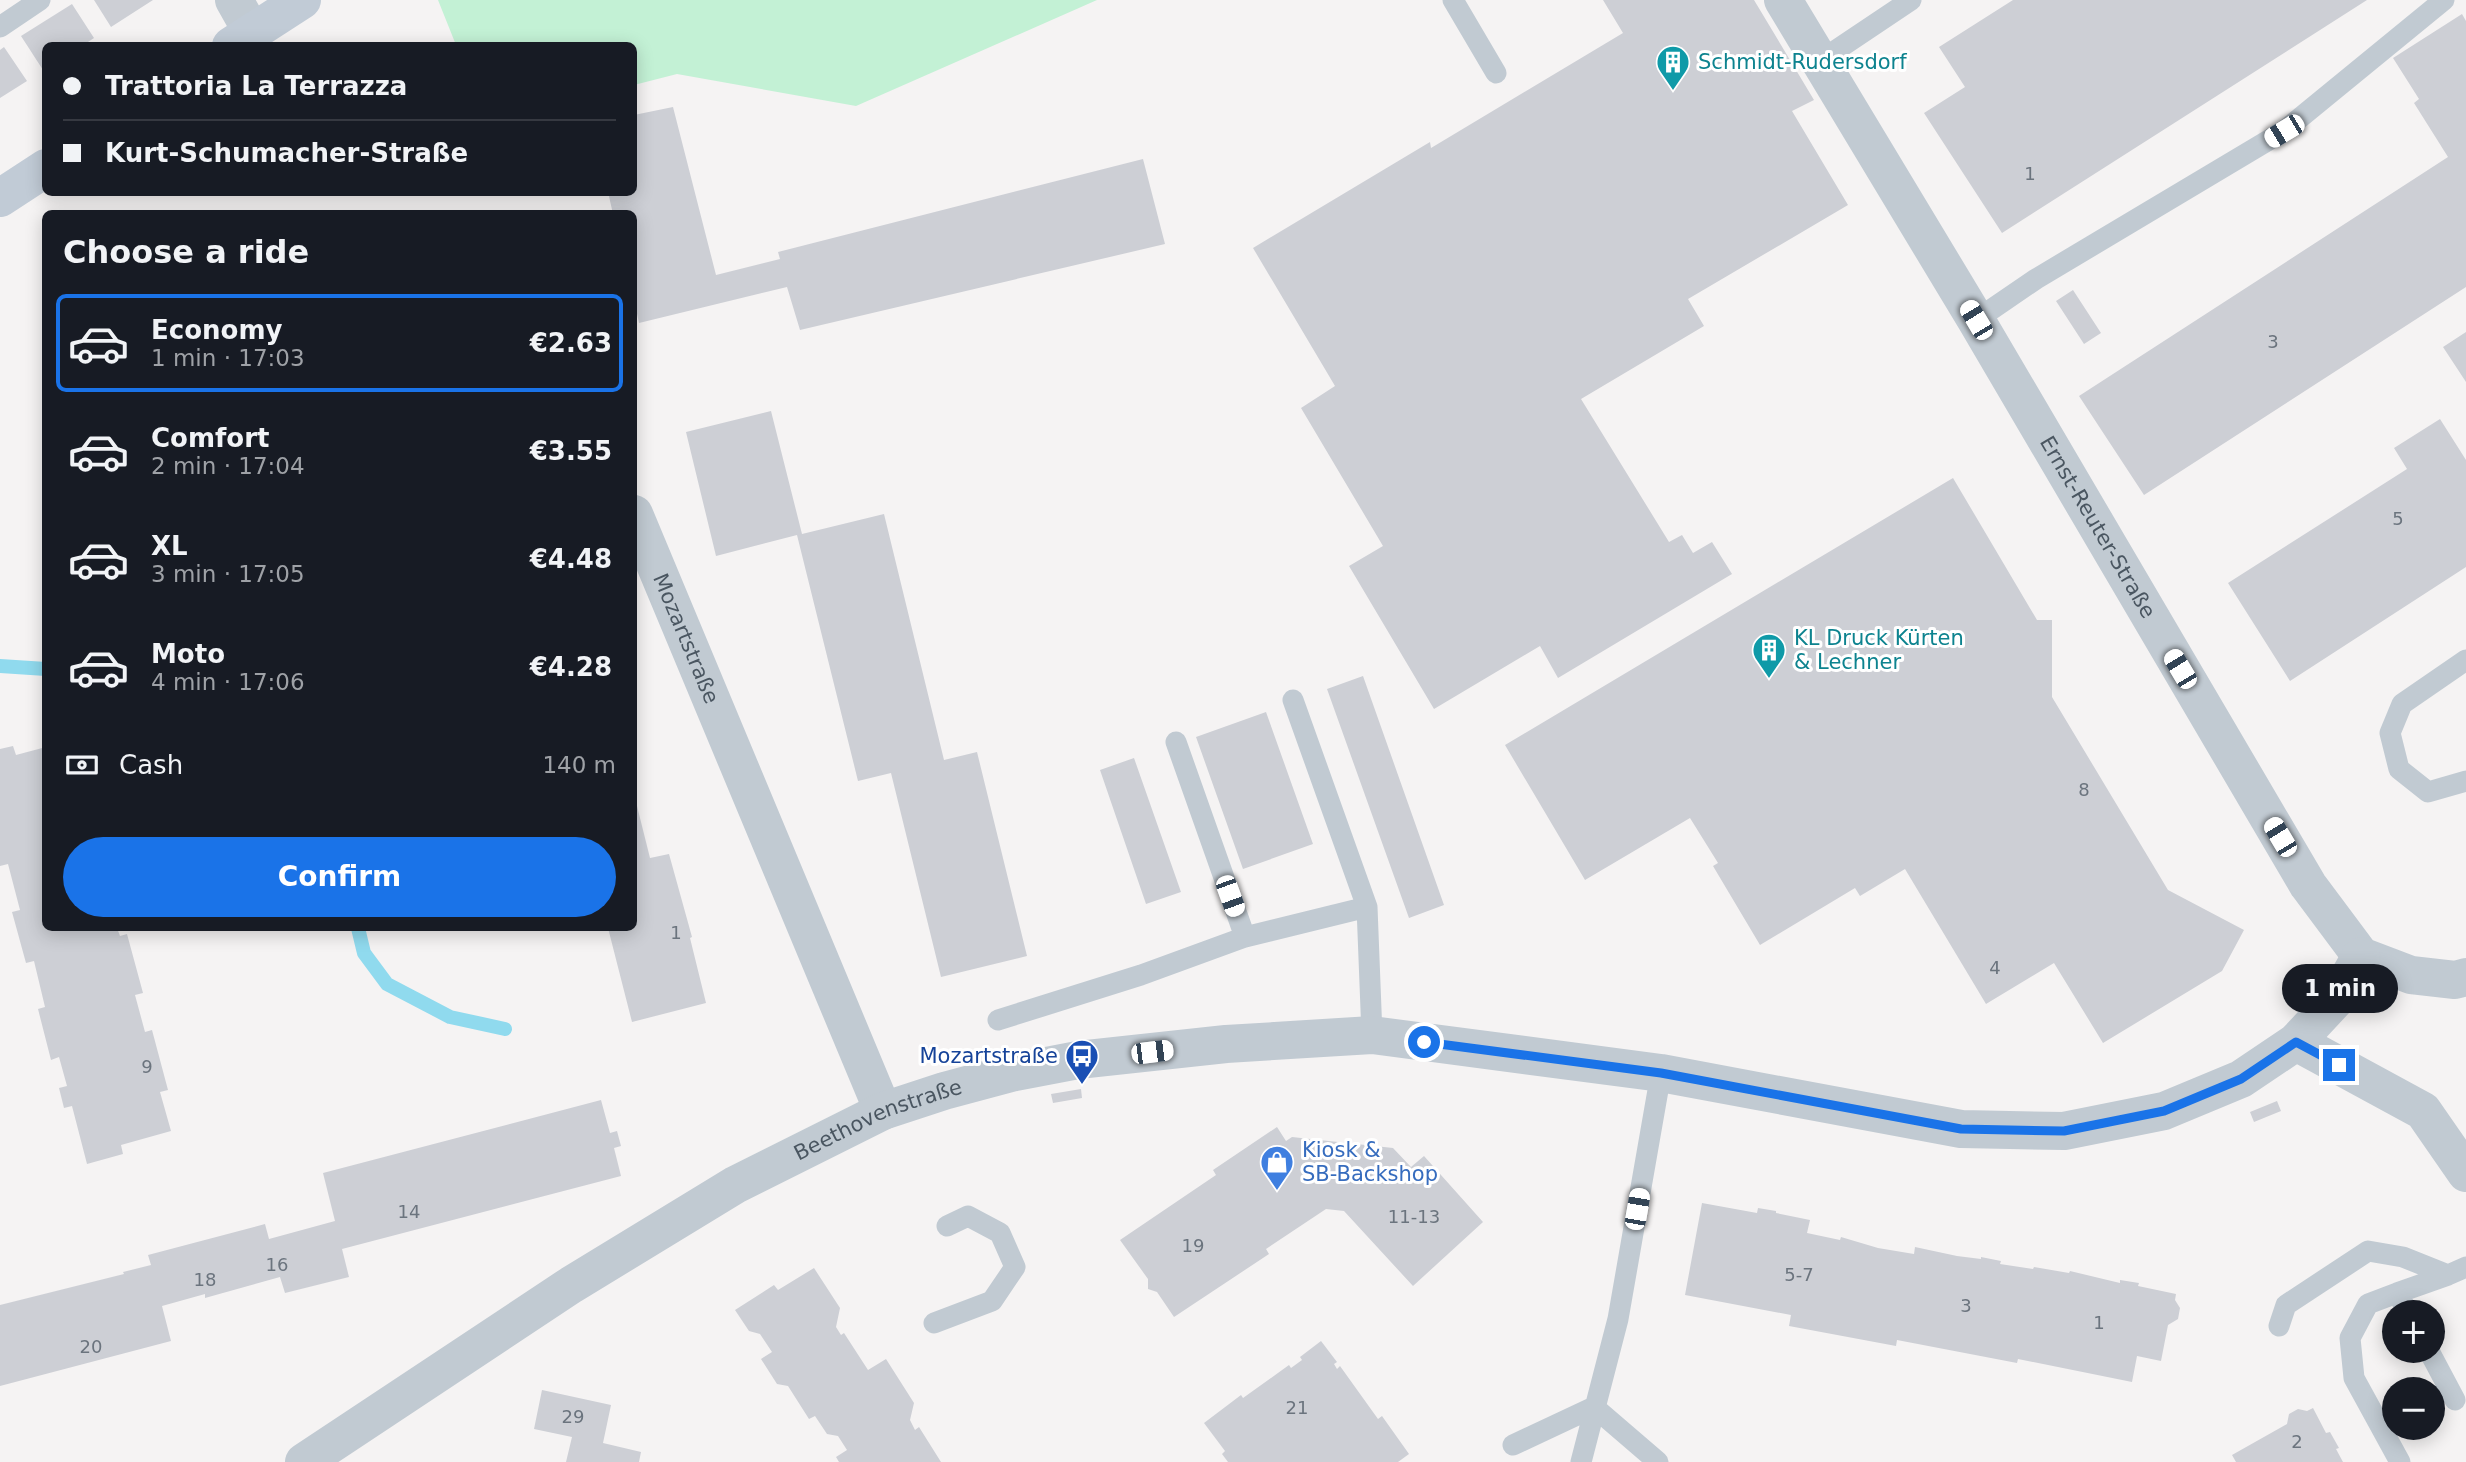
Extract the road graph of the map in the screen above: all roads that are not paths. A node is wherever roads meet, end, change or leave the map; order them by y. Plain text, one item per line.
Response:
1 (40, 0) edge
2 (302, 0) edge
3 (1453, 0) edge
4 (1784, 0) edge
5 (1911, 0) edge
6 (2444, 0) edge
7 (239, 26) edge
8 (0, 27) edge
9 (1820, 61) junction
10 (1496, 73) dead end
11 (42, 171) edge
12 (0, 198) edge
13 (1976, 320) junction
14 (637, 521) edge
15 (2466, 660) edge
16 (1293, 700) dead end
17 (1176, 742) dead end
18 (2466, 781) edge
19 (1367, 907) junction
20 (1245, 937) junction
21 (2361, 956) junction
22 (2466, 977) edge
23 (998, 1020) dead end
24 (1372, 1035) junction
25 (2296, 1042) junction
26 (1661, 1073) junction
27 (883, 1111) junction
28 (2466, 1173) edge
29 (947, 1226) dead end
30 (2457, 1271) edge
31 (2397, 1293) junction
32 (2401, 1300) edge
33 (934, 1323) dead end
34 (2279, 1326) dead end
35 (2435, 1363) edge
36 (2455, 1400) dead end
37 (1594, 1407) junction
38 (1513, 1445) dead end
39 (304, 1462) edge
40 (1581, 1462) edge
41 (1658, 1462) edge
42 (2400, 1462) edge

1 - 8 lane
2 - 7 main road
3 - 10 lane
4 - 9 street, Ernst-Reuter-Straße
5 - 9 lane
6 - 13 lane
9 - 13 street, Ernst-Reuter-Straße
11 - 12 main road
13 - 21 street, Ernst-Reuter-Straße
14 - 27 street, Mozartstraße
15 - 18 lane
16 - 19 lane
17 - 20 lane
19 - 20 lane
19 - 24 lane
20 - 23 lane
21 - 22 street
21 - 25 street, Beethovenstraße
24 - 26 street, Beethovenstraße
24 - 27 street, Beethovenstraße
25 - 26 street, Beethovenstraße
25 - 28 street
26 - 37 lane
27 - 39 street, Beethovenstraße
29 - 33 lane
30 - 31 lane
30 - 34 lane
31 - 32 lane
31 - 42 lane
35 - 36 lane
37 - 38 lane
37 - 40 lane
37 - 41 lane

